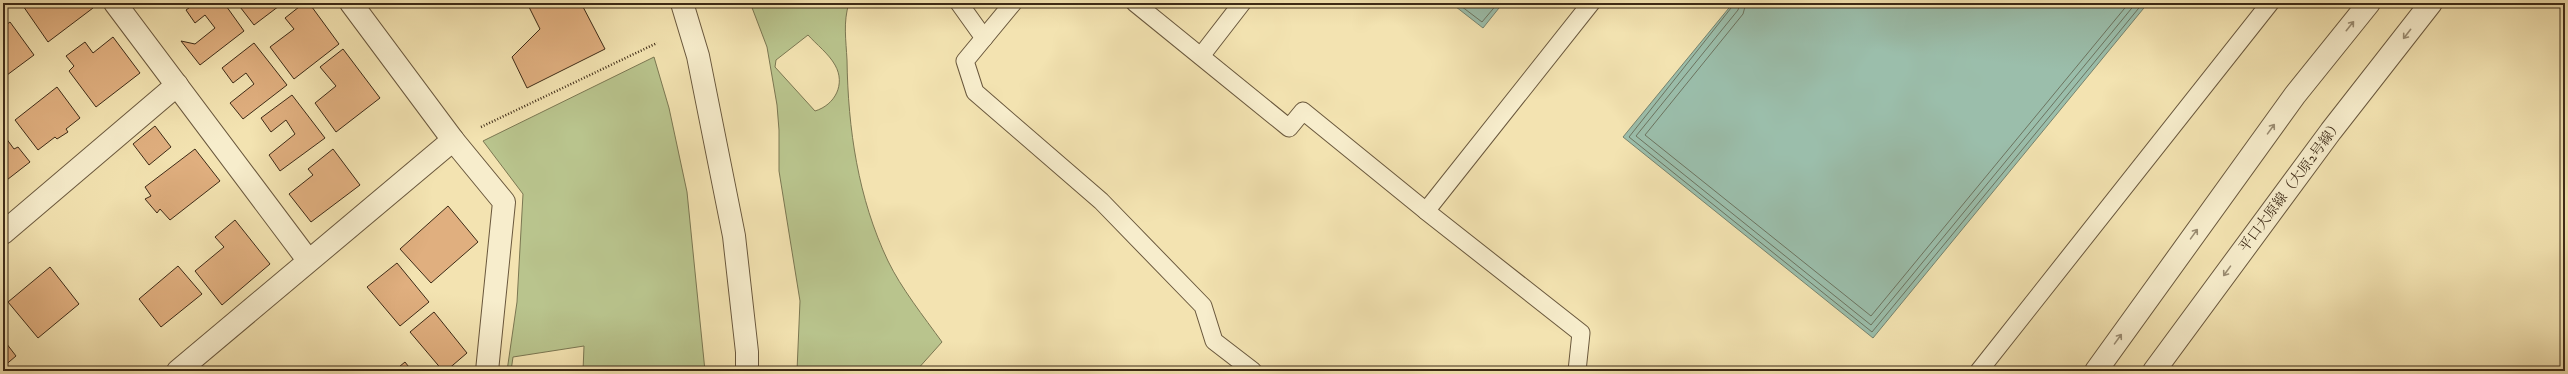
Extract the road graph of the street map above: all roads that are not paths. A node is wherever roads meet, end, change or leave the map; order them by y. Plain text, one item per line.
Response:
1 (116, 3) edge
2 (351, 3) edge
3 (682, 3) edge
4 (959, 3) edge
5 (1013, 3) edge
6 (1135, 3) edge
7 (1242, 3) edge
8 (1590, 3) edge
9 (2270, 3) edge
10 (2369, 3) edge
11 (2431, 3) edge
12 (984, 38) junction
13 (1201, 56) junction
14 (177, 85) junction
15 (453, 140) junction
16 (1426, 211) junction
17 (3, 233) edge
18 (308, 260) junction
19 (178, 371) edge
20 (487, 371) edge
21 (747, 371) edge
22 (1253, 371) edge
23 (1577, 371) edge
24 (1979, 371) edge
25 (2096, 371) edge
26 (2154, 371) edge

1 - 14 street
2 - 15 street
3 - 21 street
4 - 12 lane
5 - 12 lane
6 - 13 lane
7 - 13 lane
8 - 16 lane
9 - 24 lane
25 -> 10 street
11 -> 26 street, 平口大原線（大原2号線）
12 - 22 lane
13 - 16 lane
14 - 17 street
14 - 18 street
15 - 18 street
15 - 20 street
16 - 23 lane
18 - 19 street

